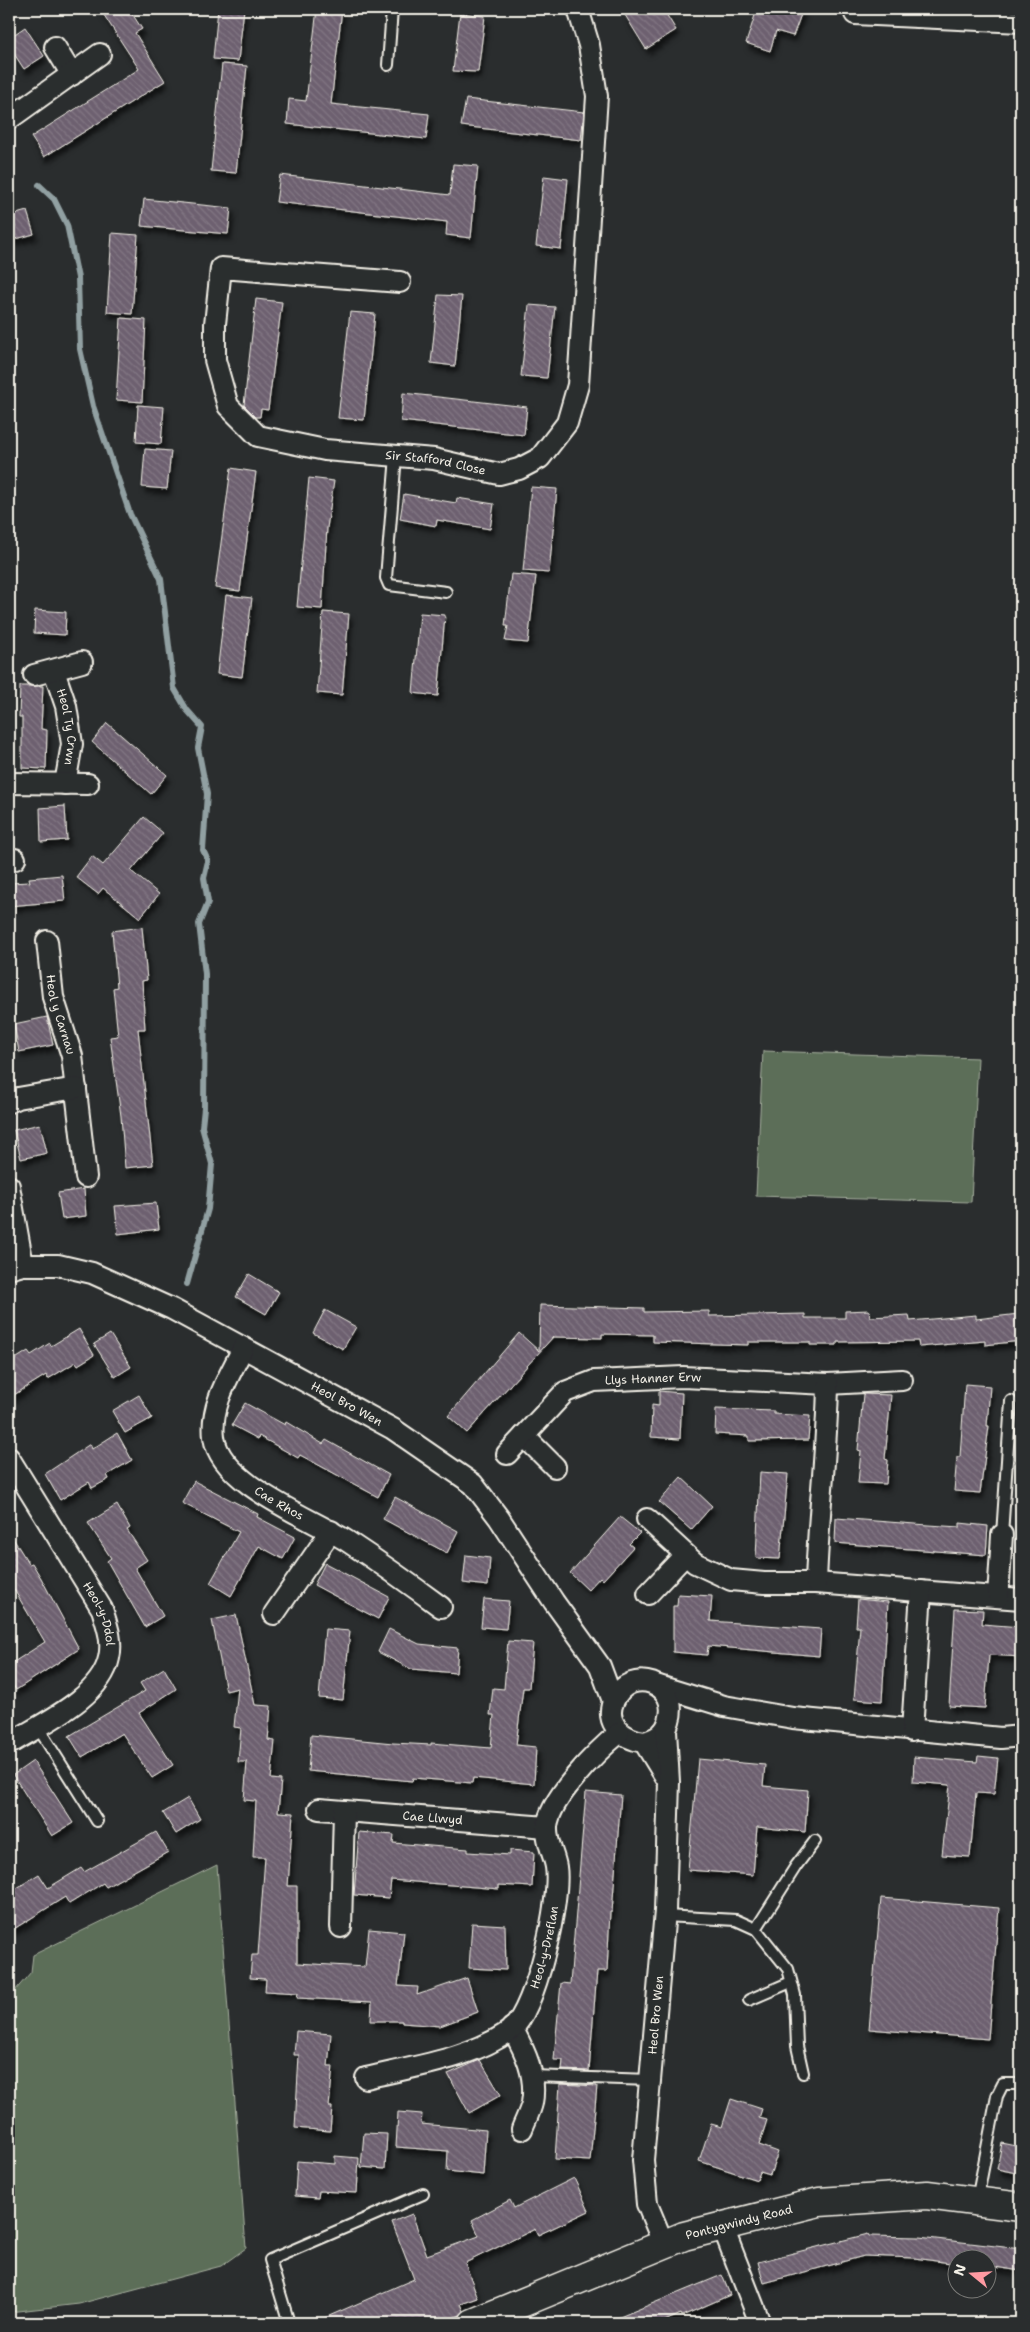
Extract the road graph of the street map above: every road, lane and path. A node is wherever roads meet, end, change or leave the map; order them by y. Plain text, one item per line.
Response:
1 (392, 9) edge
2 (578, 9) edge
3 (855, 14) dead end
4 (1021, 22) edge
5 (55, 47) dead end
6 (100, 54) dead end
7 (388, 65) dead end
8 (72, 75) junction
9 (9, 119) edge
10 (400, 282) dead end
11 (396, 456) junction
12 (446, 592) dead end
13 (82, 662) dead end
14 (54, 671) junction
15 (34, 675) dead end
16 (9, 783) edge
17 (65, 784) junction
18 (88, 784) dead end
19 (47, 942) dead end
20 (76, 1088) junction
21 (9, 1102) edge
22 (86, 1177) dead end
23 (9, 1186) edge
24 (16, 1267) edge
25 (243, 1348) junction
26 (902, 1380) dead end
27 (828, 1384) junction
28 (1012, 1401) dead end
29 (524, 1436) junction
30 (507, 1454) dead end
31 (9, 1458) edge
32 (555, 1467) dead end
33 (648, 1519) dead end
34 (331, 1531) junction
35 (1002, 1535) joint
36 (686, 1555) junction
37 (816, 1583) junction
38 (920, 1591) junction
39 (648, 1594) dead end
40 (998, 1596) junction
41 (1021, 1599) edge
42 (441, 1607) dead end
43 (274, 1614) dead end
44 (600, 1666) junction
45 (650, 1684) junction
46 (613, 1701) junction
47 (724, 1706) junction
48 (669, 1721) junction
49 (37, 1726) junction
50 (912, 1731) junction
51 (619, 1732) junction
52 (1021, 1736) edge
53 (644, 1742) junction
54 (9, 1744) edge
55 (669, 1782) junction
56 (319, 1809) dead end
57 (344, 1811) junction
58 (97, 1821) dead end
59 (547, 1827) junction
60 (815, 1841) dead end
61 (665, 1916) junction
62 (341, 1927) dead end
63 (756, 1929) junction
64 (791, 1982) junction
65 (750, 2000) dead end
66 (512, 2028) junction
67 (803, 2073) dead end
68 (532, 2076) junction
69 (366, 2078) dead end
70 (651, 2080) junction
71 (1021, 2084) edge
72 (522, 2129) dead end
73 (423, 2194) dead end
74 (977, 2200) junction
75 (1021, 2207) edge
76 (722, 2225) junction
77 (664, 2245) junction
78 (289, 2323) edge
79 (473, 2323) edge
80 (760, 2323) edge

1 - 7 lane
2 - 11 street, Sir Stafford Close
3 - 4 street
5 - 8 street
6 - 8 street
8 - 9 street
10 - 11 street, Sir Stafford Close
11 - 12 lane
13 - 14 street, Heol Ty Crwn
14 - 15 street, Heol Ty Crwn
14 - 17 street, Heol Ty Crwn
16 - 17 street, Heol Ty Crwn
17 - 18 street, Heol Ty Crwn
19 - 20 street, Heol y Carnau
20 - 21 street
20 - 22 street, Heol y Carnau
23 - 24 street
24 - 25 street, Heol Bro Wen
25 - 34 street, Cae Rhos
25 - 44 street, Heol Bro Wen
26 - 27 street, Llys Hanner Erw
27 - 29 street, Llys Hanner Erw
27 - 37 street
28 - 35 lane
29 - 30 street, Llys Hanner Erw
29 - 32 street
31 - 49 street, Heol-y-Ddol
33 - 36 street
34 - 42 street, Cae Rhos
34 - 43 street
35 - 40 street
36 - 37 street
36 - 39 street
37 - 38 street
38 - 40 street
38 - 50 street
40 - 41 street
44 - 45 street
44 - 46 street, Heol Bro Wen
45 - 46 street
45 - 47 street
45 - 48 street, Heol Bro Wen
46 - 51 street, Heol Bro Wen
47 - 48 street
47 - 50 street
48 - 53 street
48 - 55 street, Heol Bro Wen
49 - 54 street, Heol-y-Ddol
49 - 58 lane
50 - 52 street
51 - 53 street
51 - 59 street
53 - 55 street
55 - 61 street, Heol Bro Wen
56 - 57 street, Cae Llwyd
57 - 59 street, Cae Llwyd
57 - 62 street
59 - 66 street, Heol-y-Dreflan
60 - 63 lane
61 - 63 lane
61 - 70 street, Heol Bro Wen
63 - 64 lane
64 - 65 lane
64 - 67 lane
66 - 68 street
66 - 69 street, Heol-y-Dreflan
68 - 70 lane
68 - 72 street
70 - 77 street, Heol Bro Wen
71 - 74 lane
73 - 78 lane
74 - 75 main road, Pontygwindy Road
74 - 76 main road, Pontygwindy Road
76 - 77 main road, Pontygwindy Road
76 - 80 street
77 - 79 main road, Pontygwindy Road

